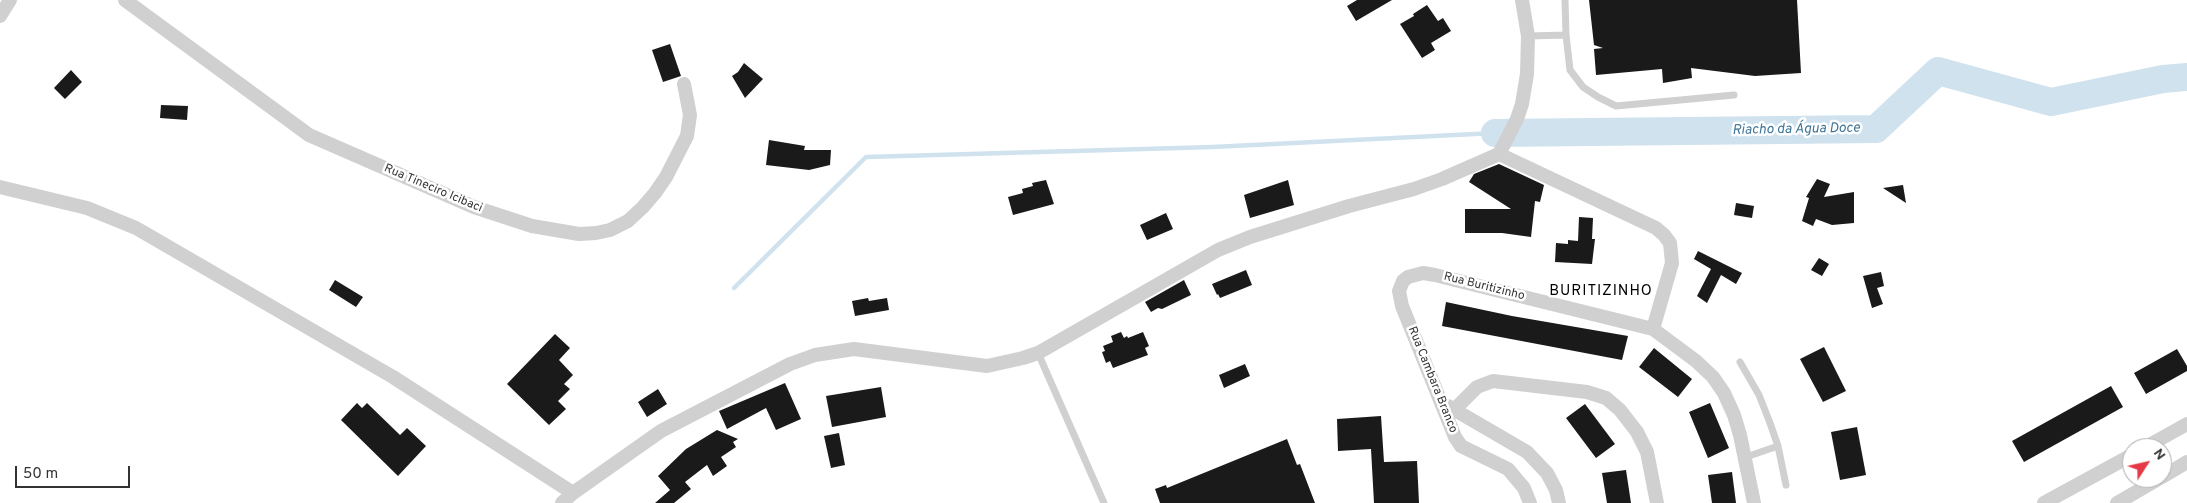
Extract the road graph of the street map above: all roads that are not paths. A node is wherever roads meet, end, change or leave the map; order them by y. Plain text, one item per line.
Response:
1 (10, 0) edge
2 (126, 0) edge
3 (1522, 0) edge
4 (1565, 0) edge
5 (0, 16) edge
6 (1566, 35) junction
7 (1528, 36) junction
8 (684, 84) dead end
9 (1734, 95) dead end
10 (1499, 154) junction
11 (0, 188) edge
12 (1403, 281) joint
13 (1653, 329) junction
14 (1038, 353) junction
15 (1740, 362) dead end
16 (1449, 406) junction
17 (2187, 424) edge
18 (2162, 438) edge
19 (1778, 446) junction
20 (1746, 457) junction
21 (2122, 460) edge
22 (2187, 462) edge
23 (2172, 471) edge
24 (1786, 485) dead end
25 (2142, 488) edge
26 (573, 493) junction
27 (562, 503) edge
28 (1104, 503) edge
29 (1530, 503) edge
30 (1559, 503) edge
31 (1658, 503) edge
32 (1754, 503) edge
33 (2044, 503) edge
34 (2117, 503) edge

1 - 5 street
2 - 8 street, Rua Tineciro Icibaci
3 - 7 street
4 - 6 lane
6 - 7 lane
6 - 9 lane
7 - 10 street
10 - 13 street
10 - 14 street
11 - 26 street
12 - 13 street, Rua Buritizinho
12 - 16 street, Rua Cambara Branco
13 - 20 street, Rua Buritizinho
14 - 26 street
14 - 28 lane
15 - 19 lane
16 - 29 street, Rua Cambara Branco
16 - 30 street
16 - 31 street
17 - 18 street
19 - 20 lane
19 - 24 lane
20 - 32 street, Rua Buritizinho
21 - 33 street
22 - 23 street
25 - 34 street
26 - 27 street

